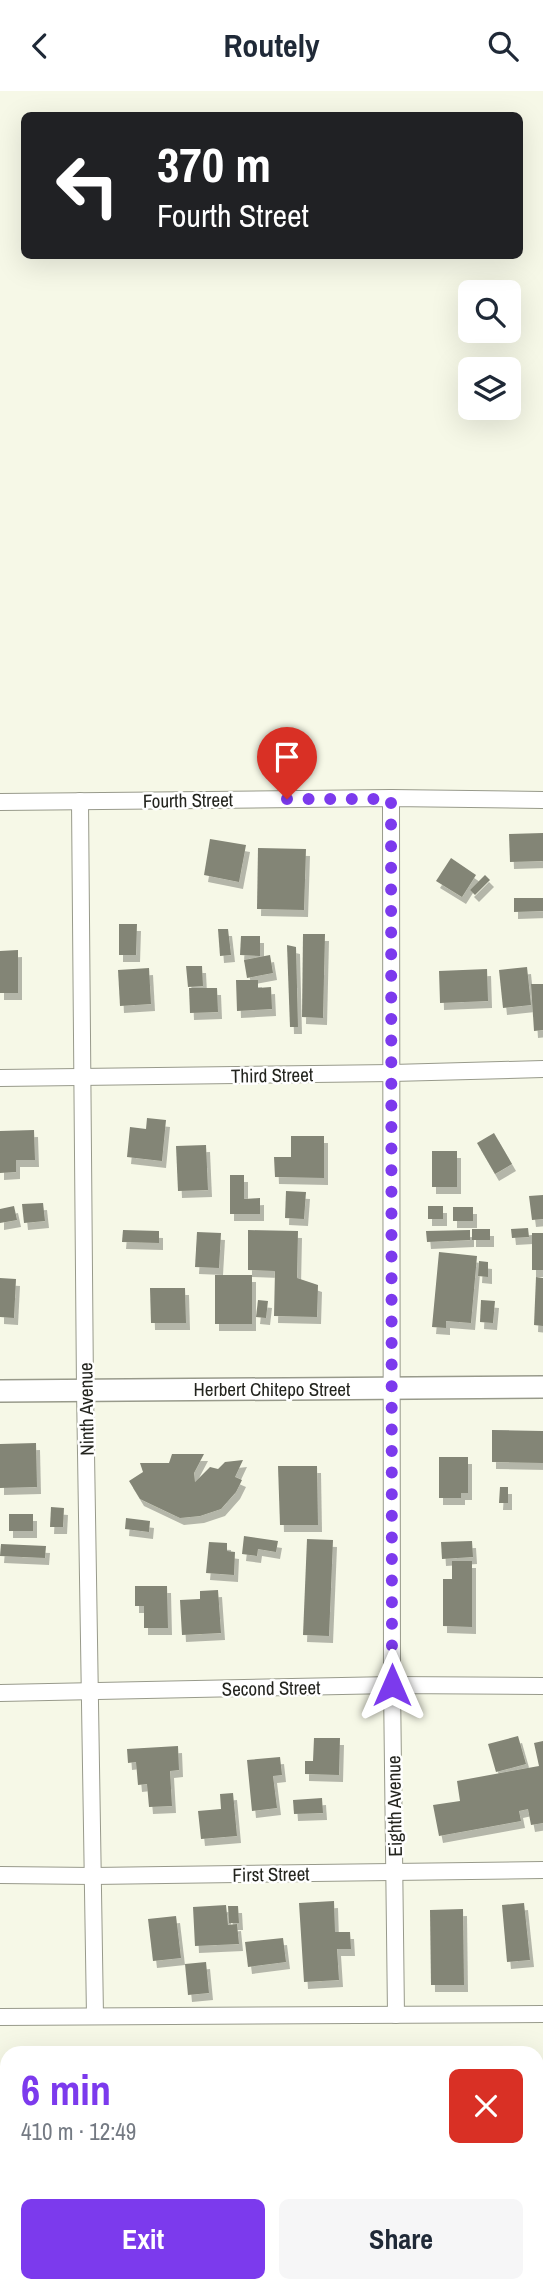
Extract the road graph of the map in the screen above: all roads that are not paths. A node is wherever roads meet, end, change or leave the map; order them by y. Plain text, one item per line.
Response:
1 (391, 799) junction
2 (543, 800) edge
3 (80, 801) junction
4 (0, 802) edge
5 (543, 1069) edge
6 (392, 1073) junction
7 (82, 1077) junction
8 (0, 1078) edge
9 (543, 1387) edge
10 (392, 1388) junction
11 (85, 1390) junction
12 (0, 1391) edge
13 (392, 1685) junction
14 (543, 1686) edge
15 (91, 1692) junction
16 (0, 1693) edge
17 (543, 1870) edge
18 (395, 1872) junction
19 (0, 1875) edge
20 (93, 1877) junction
21 (543, 2014) edge
22 (396, 2015) junction
23 (95, 2016) junction
24 (0, 2017) edge

1 - 2 street, Fourth Street
1 - 3 street, Fourth Street
1 - 6 street, Eighth Avenue
3 - 4 street, Fourth Street
3 - 7 street, Ninth Avenue
5 - 6 street, Third Street
6 - 7 street, Third Street
6 - 10 street, Eighth Avenue
7 - 8 street, Third Street
7 - 11 street, Ninth Avenue
9 - 10 main road, Herbert Chitepo Street
10 - 11 main road, Herbert Chitepo Street
10 - 13 street, Eighth Avenue
11 - 12 main road, Herbert Chitepo Street
11 - 15 street, Ninth Avenue
13 - 14 street, Second Street
13 - 15 street, Second Street
13 - 18 street, Eighth Avenue
15 - 16 street, Second Street
15 - 20 street, Ninth Avenue
17 - 18 street, First Street
18 - 20 street, First Street
18 - 22 street, Eighth Avenue
19 - 20 street, First Street
20 - 23 street, Ninth Avenue
21 - 22 street
22 - 23 street
23 - 24 street

